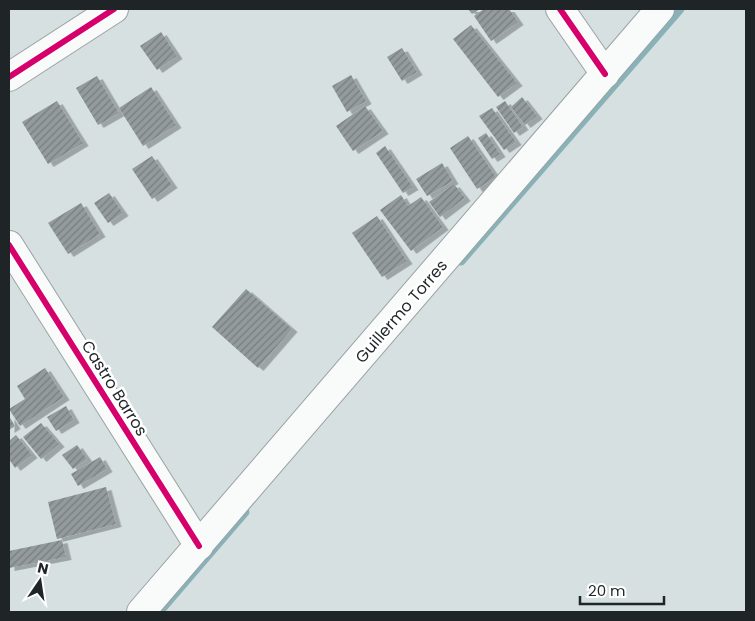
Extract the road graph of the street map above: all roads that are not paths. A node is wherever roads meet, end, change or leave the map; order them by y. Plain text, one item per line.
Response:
1 (114, 9) edge
2 (560, 9) edge
3 (660, 9) edge
4 (605, 74) junction
5 (9, 76) edge
6 (9, 245) edge
7 (199, 546) junction
8 (141, 612) edge

1 - 5 main road
2 - 4 main road
3 - 4 main road, Guillermo Torres
4 - 7 main road, Guillermo Torres
6 - 7 main road, Castro Barros
7 - 8 main road, Guillermo Torres

